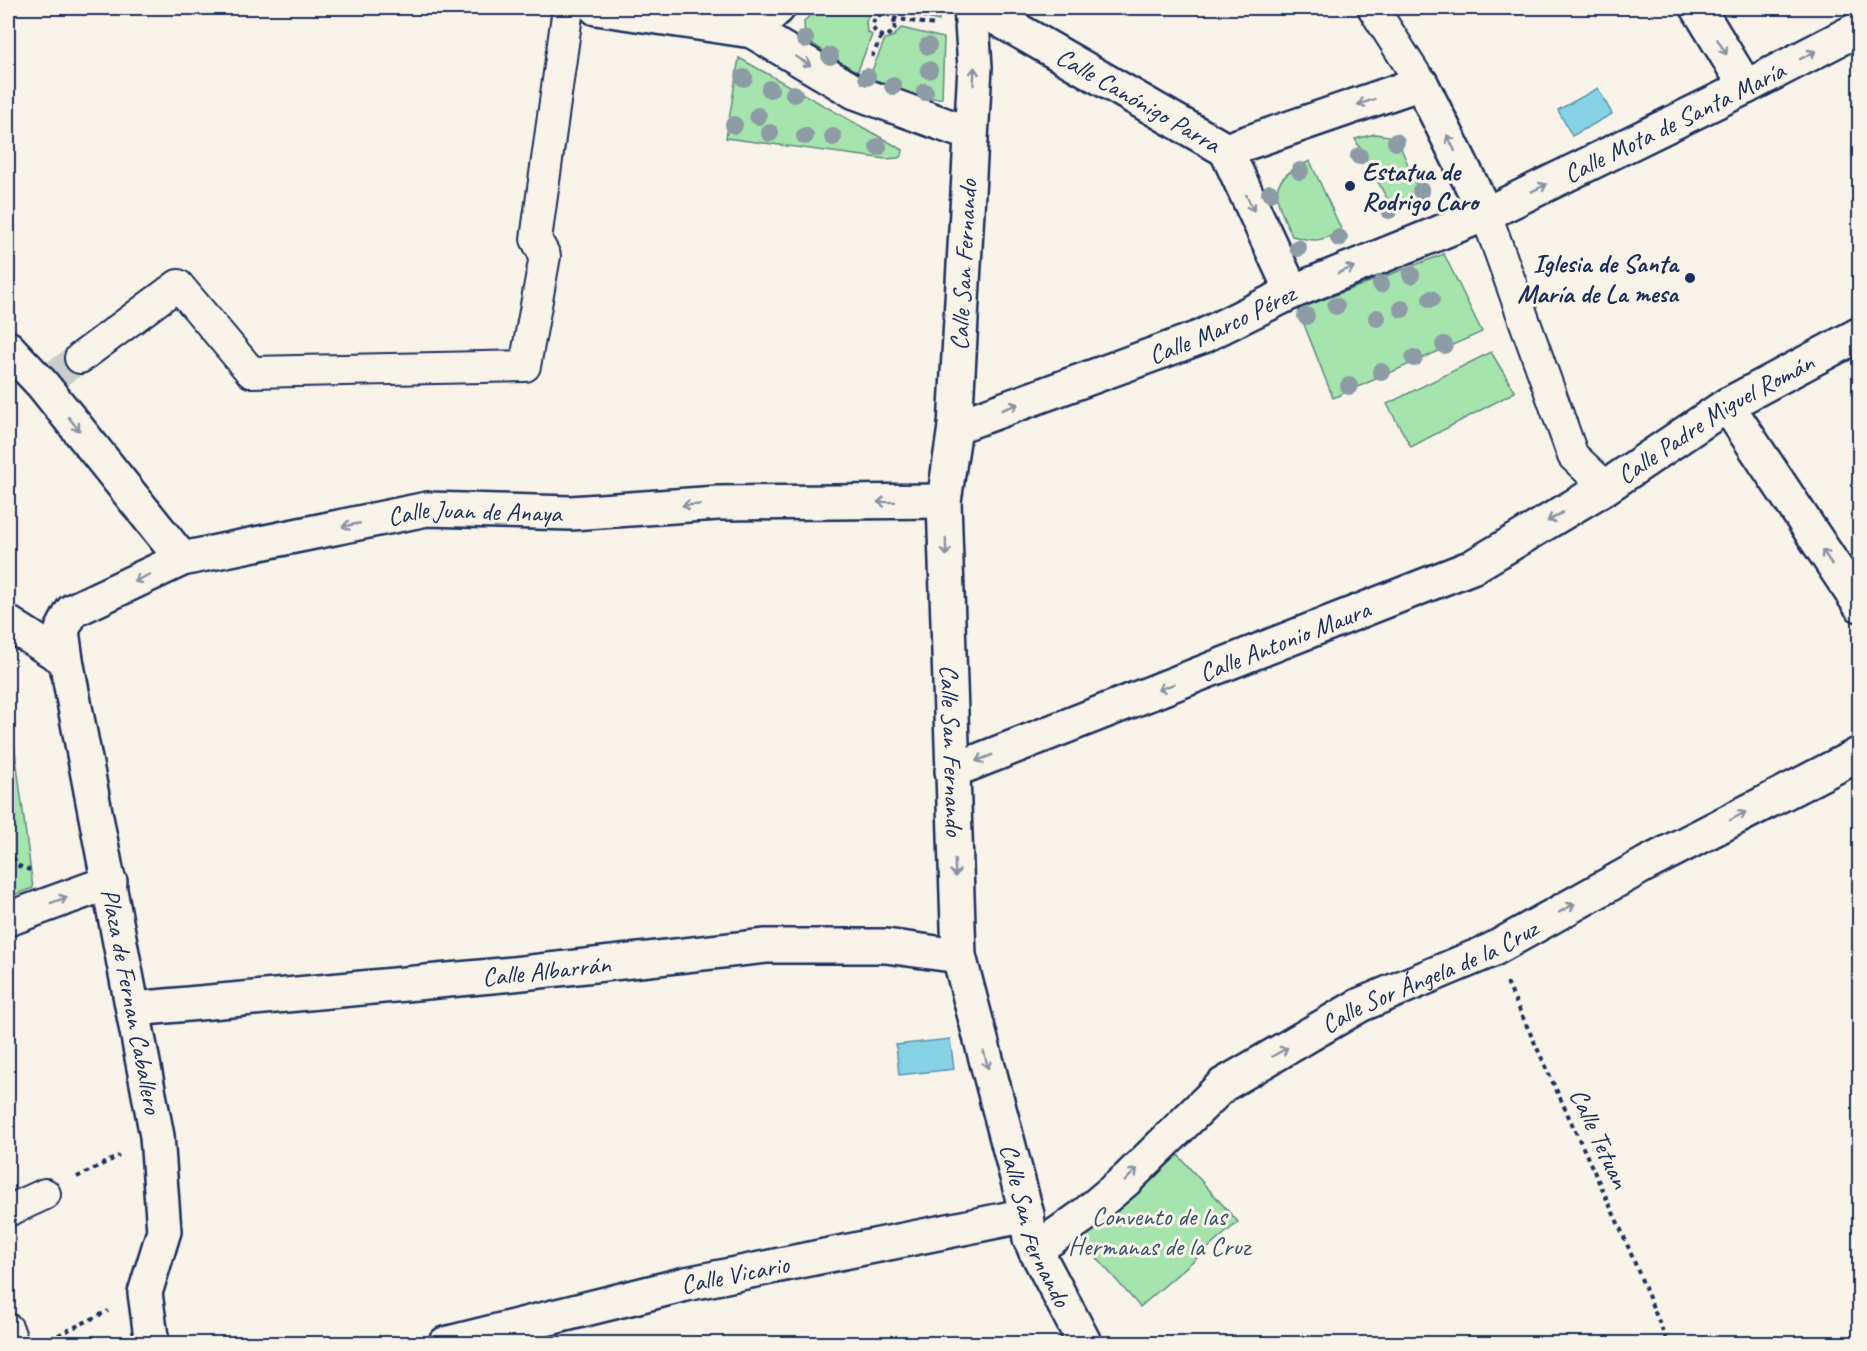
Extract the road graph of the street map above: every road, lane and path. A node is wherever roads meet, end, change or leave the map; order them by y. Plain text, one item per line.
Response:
1 (568, 8) edge
2 (596, 8) edge
3 (778, 8) edge
4 (870, 8) edge
5 (970, 8) edge
6 (979, 8) edge
7 (1373, 8) edge
8 (1698, 8) edge
9 (883, 14) junction
10 (1860, 28) edge
11 (752, 31) junction
12 (1421, 83) junction
13 (1746, 87) junction
14 (970, 134) junction
15 (1226, 150) junction
16 (1486, 214) junction
17 (1292, 292) junction
18 (1860, 334) edge
19 (8, 348) edge
20 (80, 358) tunnel mouth
21 (1727, 405) junction
22 (955, 427) junction
23 (1606, 487) junction
24 (944, 501) junction
25 (182, 559) junction
26 (1860, 605) edge
27 (8, 624) edge
28 (66, 660) junction
29 (1860, 754) edge
30 (8, 764) edge
31 (952, 771) junction
32 (8, 773) edge
33 (8, 850) edge
34 (31, 870) dead end
35 (110, 882) junction
36 (8, 919) edge
37 (1492, 950) junction
38 (959, 956) junction
39 (134, 1009) junction
40 (158, 1136) junction
41 (45, 1194) joint
42 (8, 1211) edge
43 (1027, 1215) junction
44 (1035, 1250) junction
45 (145, 1293) junction
46 (8, 1329) edge
47 (13, 1344) edge
48 (42, 1344) edge
49 (152, 1344) edge
50 (445, 1344) edge
51 (1085, 1344) edge
52 (1668, 1344) edge

1 - 20 street
2 - 11 street
3 - 11 street
4 - 9 path
14 -> 5 street, Calle San Fernando
6 - 15 street, Calle Canónigo Parra
7 - 12 street
8 -> 13 street
9 - 9 path
13 -> 10 street, Calle Mota de Santa María
11 -> 14 street
12 -> 15 street
16 -> 12 street
16 -> 13 street, Calle Mota de Santa María
14 - 22 street, Calle San Fernando
15 -> 17 street, Calle Canónigo Parra
17 -> 16 street, Calle Marco Pérez
16 - 23 street
22 -> 17 street, Calle Marco Pérez
18 - 21 street, Calle Padre Miguel Román
19 -> 25 street
21 - 23 street, Calle Padre Miguel Román
26 -> 21 street
22 - 24 street, Calle San Fernando
23 -> 31 street, Calle Antonio Maura
24 -> 25 street, Calle Juan de Anaya
24 -> 31 street, Calle San Fernando
25 -> 28 street, Calle Juan de Anaya
27 - 28 street
28 - 35 street, Plaza de Fernan Caballero
37 -> 29 street, Calle Sor Ángela de la Cruz
30 - 32 path
31 -> 38 street, Calle San Fernando
33 - 34 path
36 -> 35 street
35 - 39 street, Plaza de Fernan Caballero
44 -> 37 street, Calle Sor Ángela de la Cruz
37 - 52 path, Calle Tetuan
38 - 39 street, Calle Albarrán
38 -> 43 street, Calle San Fernando
39 - 40 street, Plaza de Fernan Caballero
40 - 41 path
40 - 45 street, Plaza de Fernan Caballero
41 - 42 street
43 - 44 street, Calle San Fernando
43 - 50 street, Calle Vicario
44 - 51 street, Calle San Fernando
45 - 48 path
45 - 49 street, Plaza de Fernan Caballero
46 - 47 street

